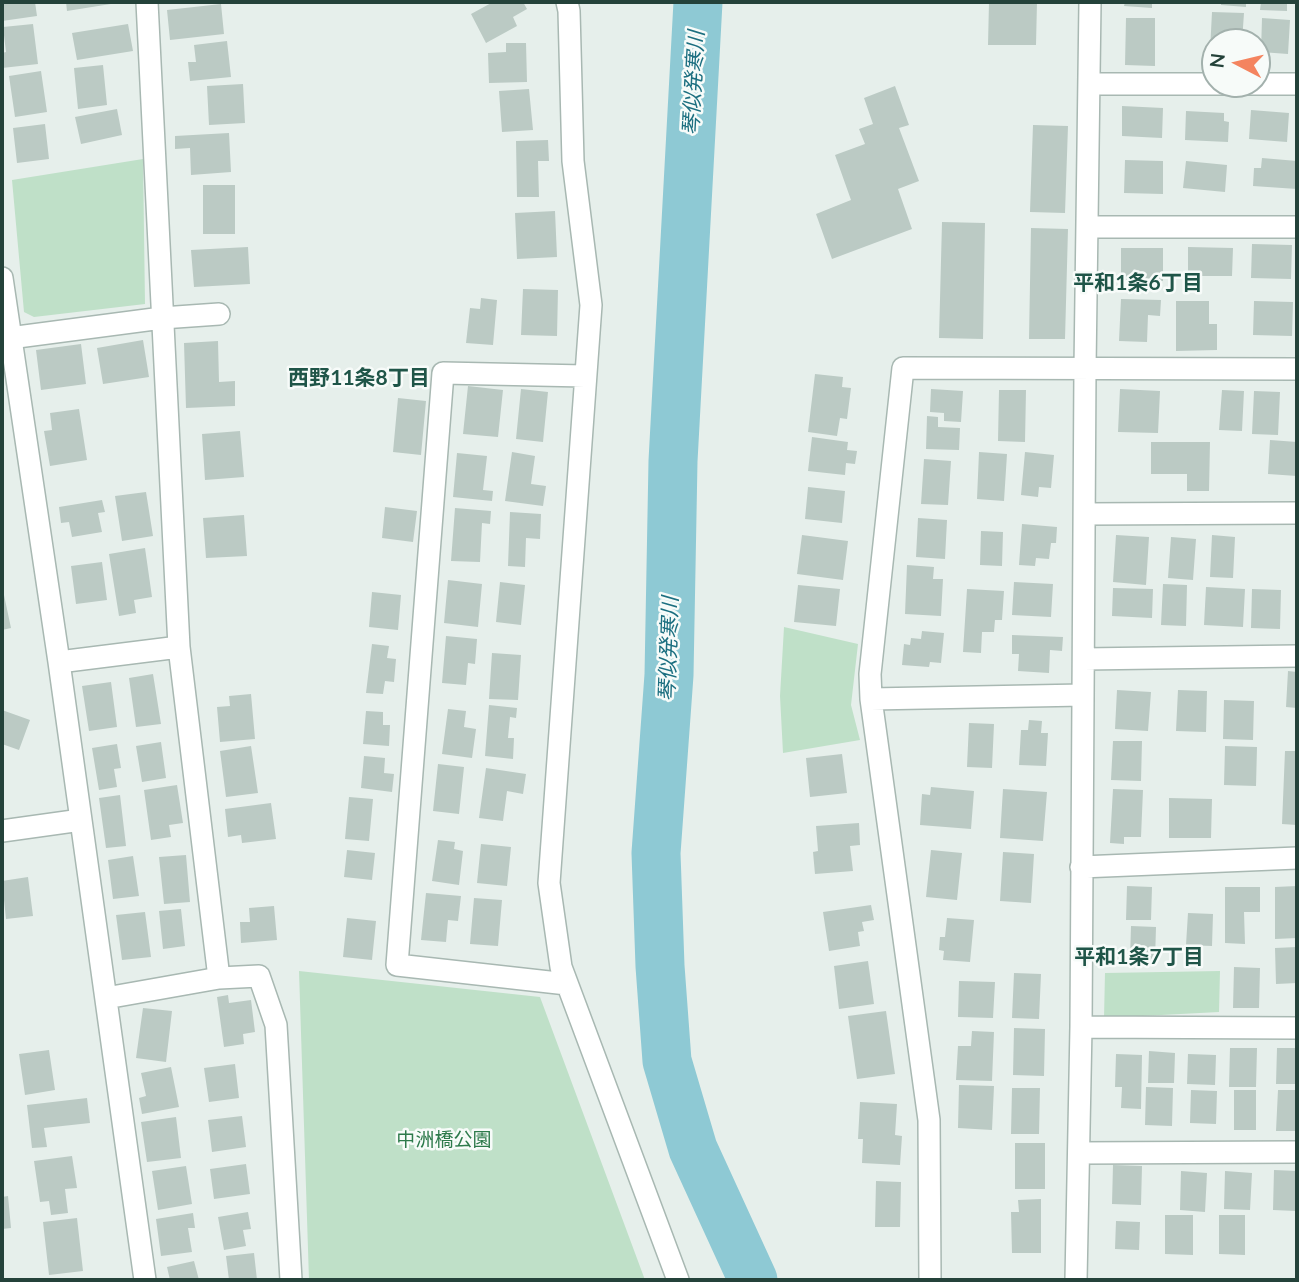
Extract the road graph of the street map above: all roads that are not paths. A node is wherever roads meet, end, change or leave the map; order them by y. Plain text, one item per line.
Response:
1 (147, 2) edge
2 (567, 2) edge
3 (1090, 2) edge
4 (1090, 84) junction
5 (1297, 84) edge
6 (1088, 227) junction
7 (1297, 227) edge
8 (2, 278) edge
9 (219, 314) dead end
10 (162, 318) junction
11 (6, 339) edge
12 (1085, 368) junction
13 (1297, 369) edge
14 (585, 376) junction
15 (1297, 513) edge
16 (1085, 514) junction
17 (179, 647) junction
18 (1297, 656) edge
19 (1084, 659) junction
20 (59, 662) junction
21 (1083, 695) junction
22 (872, 699) junction
23 (81, 820) junction
24 (2, 831) edge
25 (1297, 858) edge
26 (1081, 867) junction
27 (219, 978) junction
28 (568, 984) junction
29 (106, 998) junction
30 (1081, 1027) junction
31 (1297, 1028) edge
32 (1297, 1152) edge
33 (1079, 1153) junction
34 (145, 1280) edge
35 (291, 1280) edge
36 (678, 1280) edge
37 (930, 1280) edge
38 (1076, 1280) edge

1 - 10 street
2 - 14 street
3 - 4 street
4 - 5 street
4 - 6 street
6 - 7 street
6 - 12 street
8 - 11 street
9 - 10 street
10 - 11 street
10 - 17 street
11 - 20 street
12 - 13 street
12 - 16 street
12 - 22 street
14 - 28 street
14 - 28 street
15 - 16 street
16 - 19 street
17 - 20 street
17 - 27 street
18 - 19 street
19 - 21 street
20 - 23 street
21 - 22 street
21 - 26 street
22 - 37 street
23 - 24 street
23 - 29 street
25 - 26 street
26 - 30 street
27 - 29 street
27 - 35 street
28 - 36 street
29 - 34 street
30 - 31 street
30 - 33 street
32 - 33 street
33 - 38 street

